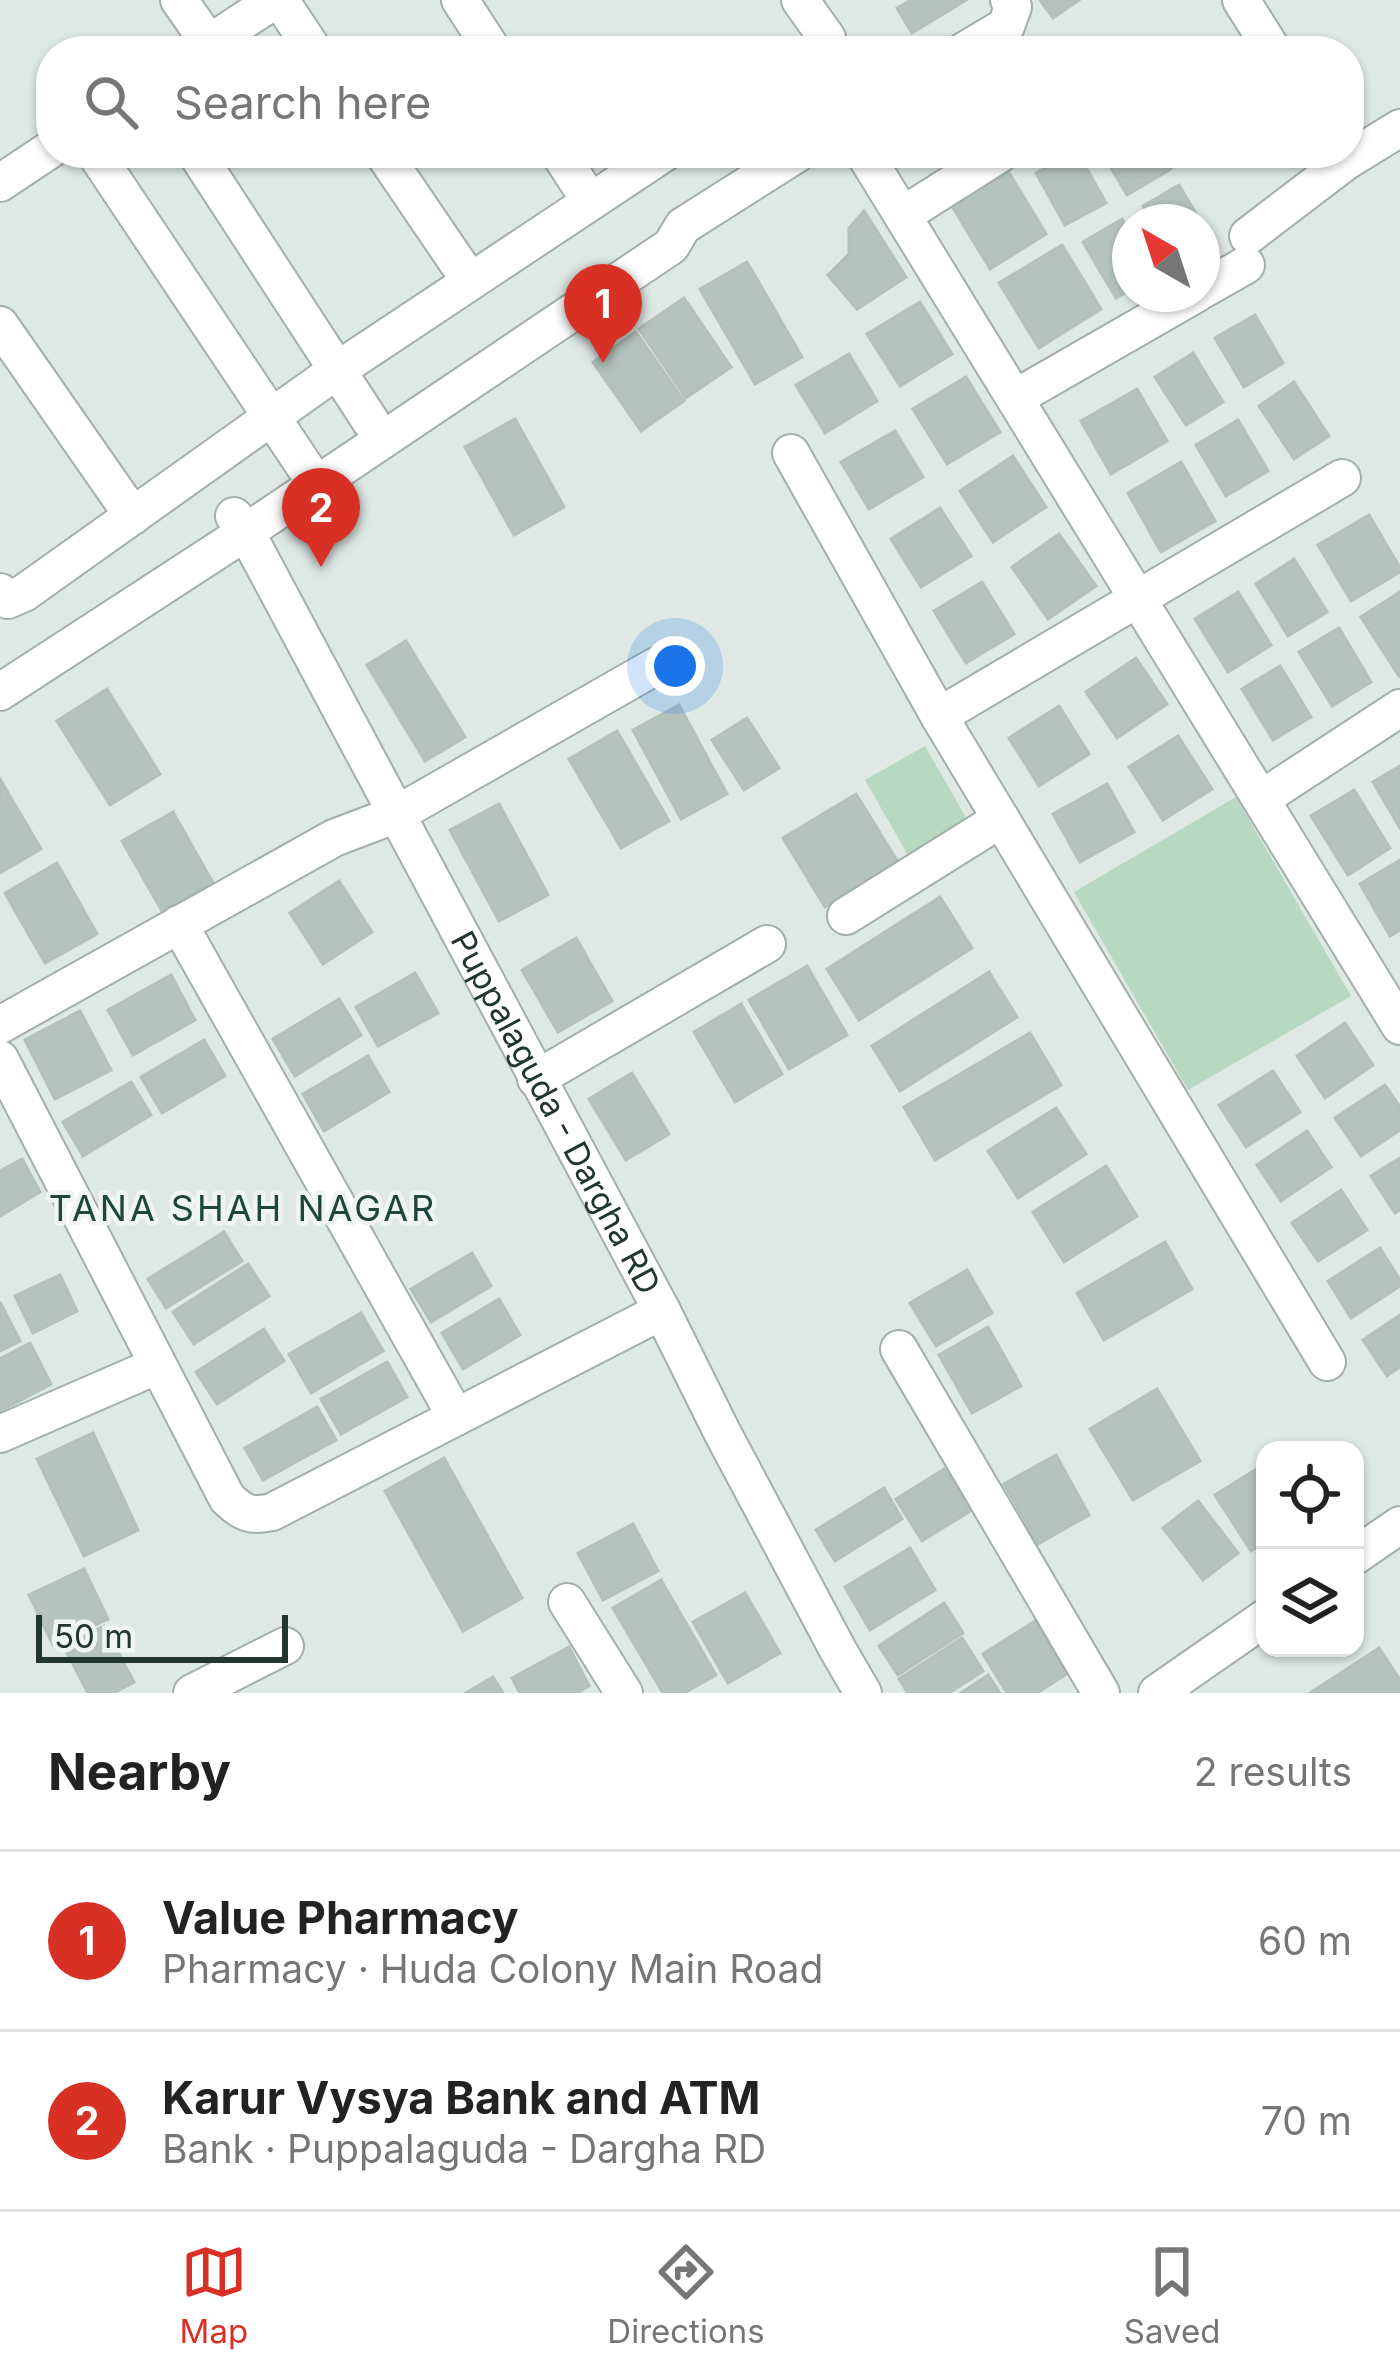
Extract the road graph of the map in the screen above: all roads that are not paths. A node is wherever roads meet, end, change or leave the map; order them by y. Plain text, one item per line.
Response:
1 (179, 0) edge
2 (277, 0) edge
3 (460, 0) edge
4 (800, 0) edge
5 (1009, 0) edge
6 (1241, 0) edge
7 (197, 36) edge
8 (220, 36) edge
9 (303, 36) edge
10 (483, 36) edge
11 (826, 36) edge
12 (989, 36) edge
13 (1264, 36) edge
14 (1400, 128) edge
15 (1364, 147) edge
16 (36, 159) edge
17 (105, 168) edge
18 (206, 168) edge
19 (393, 168) edge
20 (569, 168) edge
21 (641, 168) edge
22 (774, 168) edge
23 (873, 168) edge
24 (977, 168) edge
25 (1332, 168) edge
26 (0, 183) edge
27 (590, 201) junction
28 (903, 215) junction
29 (671, 234) junction
30 (1220, 274) edge
31 (470, 281) junction
32 (1164, 312) edge
33 (0, 325) edge
34 (336, 371) junction
35 (1015, 398) junction
36 (271, 418) junction
37 (371, 422) junction
38 (791, 453) dead end
39 (305, 466) junction
40 (1342, 478) dead end
41 (133, 515) junction
42 (240, 524) junction
43 (0, 592) edge
44 (1137, 598) junction
45 (0, 666) edge
46 (656, 666) dead end
47 (0, 692) edge
48 (1400, 708) edge
49 (939, 716) junction
50 (1261, 799) junction
51 (397, 814) junction
52 (1001, 819) junction
53 (846, 916) dead end
54 (179, 924) junction
55 (766, 944) dead end
56 (1388, 978) edge
57 (0, 1025) edge
58 (1400, 1025) edge
59 (0, 1059) edge
60 (536, 1079) junction
61 (662, 1311) junction
62 (898, 1349) dead end
63 (1327, 1362) dead end
64 (157, 1366) junction
65 (456, 1417) junction
66 (0, 1434) edge
67 (1400, 1525) edge
68 (1364, 1550) edge
69 (567, 1602) dead end
70 (1256, 1624) edge
71 (285, 1646) dead end
72 (192, 1693) edge
73 (624, 1693) edge
74 (863, 1693) edge
75 (1101, 1693) edge
76 (1156, 1693) edge

1 - 7 street
2 - 8 street
2 - 9 street
3 - 10 street
4 - 11 street
5 - 12 street
6 - 13 street
14 - 15 street
16 - 26 street
17 - 36 street
18 - 34 street
19 - 31 street
20 - 27 street
21 - 27 street
22 - 29 street
23 - 28 street
24 - 28 street
25 - 30 street
27 - 31 street
28 - 35 street
29 - 37 street
29 - 42 street
31 - 34 street
32 - 35 street
33 - 41 street
34 - 36 street
34 - 37 street
35 - 44 street
36 - 39 street
36 - 41 street
37 - 39 street
38 - 49 street
39 - 42 street
40 - 44 street
41 - 43 street
42 - 45 street
42 - 47 street
42 - 51 street, Puppalaguda - Dargha RD
44 - 49 street
44 - 50 street
46 - 51 street
48 - 50 street
49 - 52 street
50 - 56 street
51 - 54 street
51 - 60 street, Puppalaguda - Dargha RD
52 - 53 street
52 - 63 street
54 - 57 street
54 - 65 street
55 - 60 street
56 - 58 street
59 - 64 street
60 - 61 street, Puppalaguda - Dargha RD
61 - 65 street
61 - 74 street, Puppalaguda - Dargha RD
62 - 75 street
64 - 65 street
64 - 66 street
67 - 68 street
69 - 73 street
70 - 76 street
71 - 72 street

